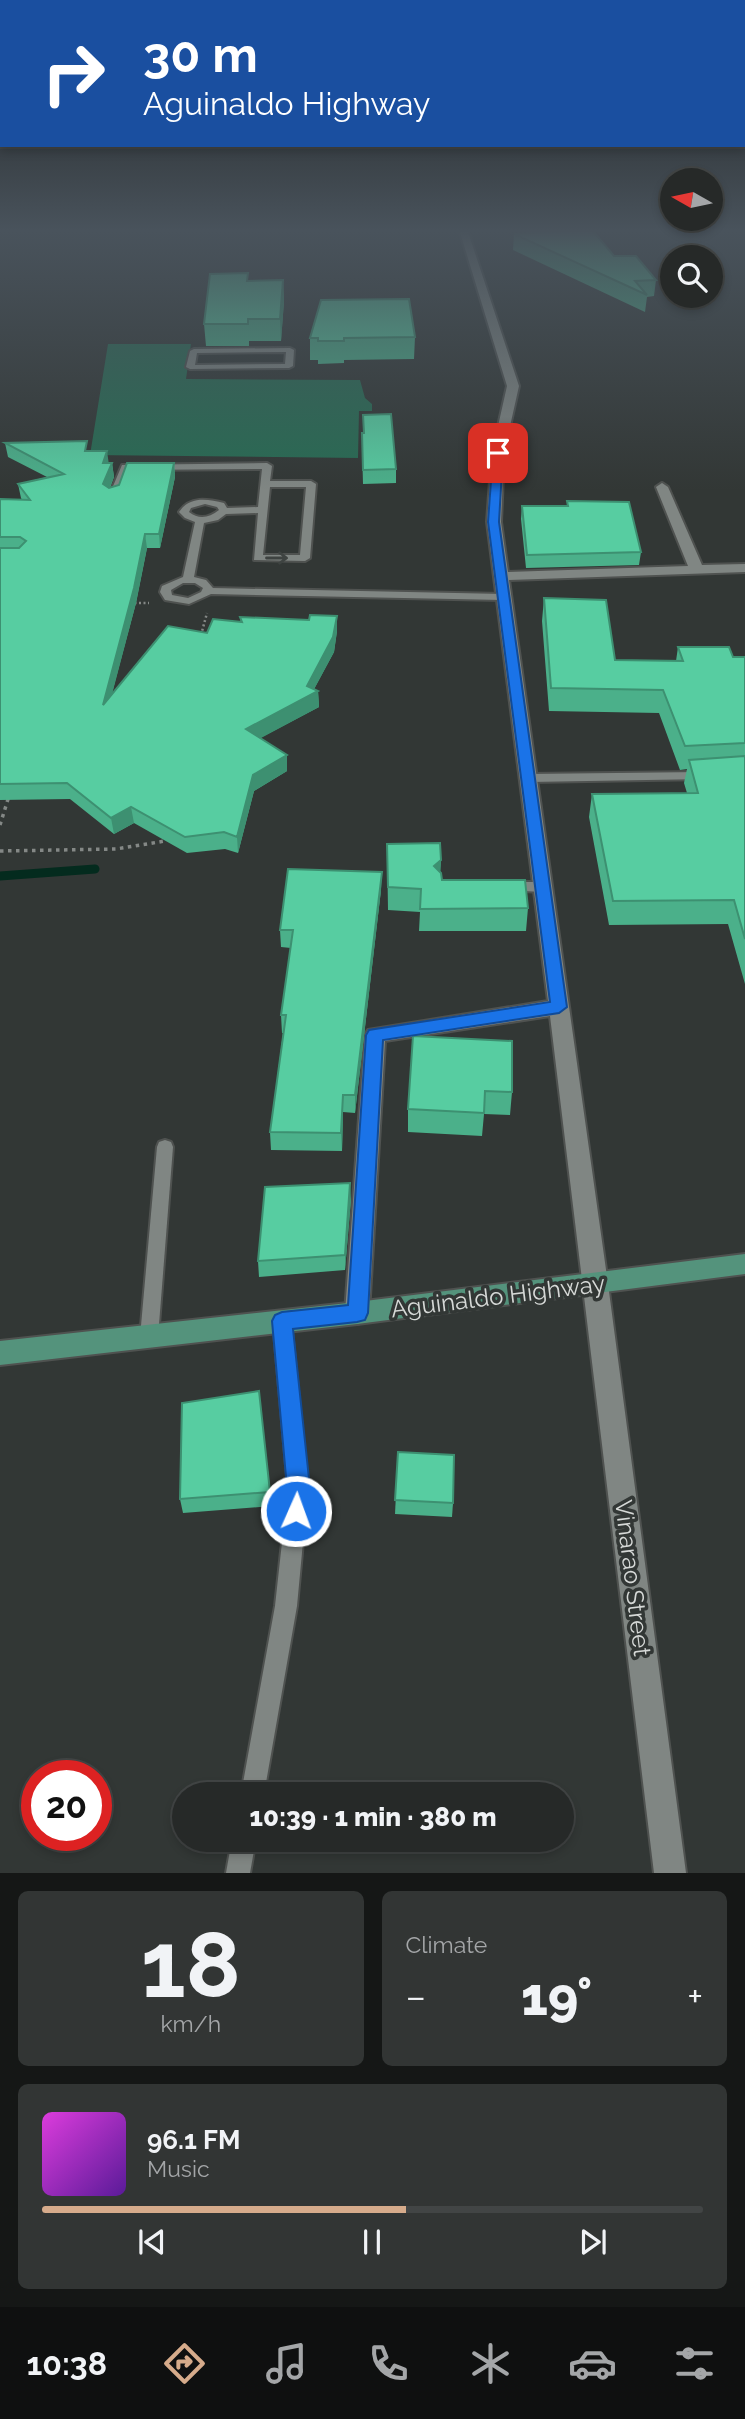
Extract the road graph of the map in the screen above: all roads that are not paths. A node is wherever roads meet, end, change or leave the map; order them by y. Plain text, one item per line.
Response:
1 (491, 316) edge
2 (194, 351) joint
3 (267, 484) junction
4 (662, 487) dead end
5 (114, 498) edge
6 (263, 510) junction
7 (224, 511) junction
8 (200, 520) junction
9 (745, 568) edge
10 (697, 570) junction
11 (501, 576) junction
12 (188, 579) junction
13 (210, 591) junction
14 (503, 597) junction
15 (719, 774) edge
16 (529, 778) junction
17 (543, 887) junction
18 (493, 888) edge
19 (559, 1007) junction
20 (165, 1147) dead end
21 (745, 1264) edge
22 (596, 1284) junction
23 (357, 1313) junction
24 (282, 1321) junction
25 (149, 1337) junction
26 (0, 1353) edge
27 (254, 1782) edge
28 (242, 1852) edge
29 (238, 1873) edge
30 (670, 1873) edge

1 - 11 street, Vinarao Street
2 - 2 lane
3 - 5 lane
3 - 6 lane
6 -> 3 lane
4 - 10 street
6 - 7 lane
7 - 8 lane
7 - 8 lane
8 - 12 lane
9 - 10 street
10 - 11 street
11 - 14 street, Vinarao Street
12 - 13 lane
12 - 13 lane
13 - 14 lane
14 - 16 street, Vinarao Street
15 - 16 lane
16 - 17 street, Vinarao Street
17 - 18 lane
17 - 19 street, Vinarao Street
19 - 22 street, Vinarao Street
19 - 23 street
20 - 25 lane
21 - 22 main road, Aguinaldo Highway
22 - 23 main road, Aguinaldo Highway
22 - 30 street, Vinarao Street
23 - 24 main road, Aguinaldo Highway
24 - 25 main road, Aguinaldo Highway
24 - 27 lane
25 - 26 main road, Aguinaldo Highway
28 - 29 lane

